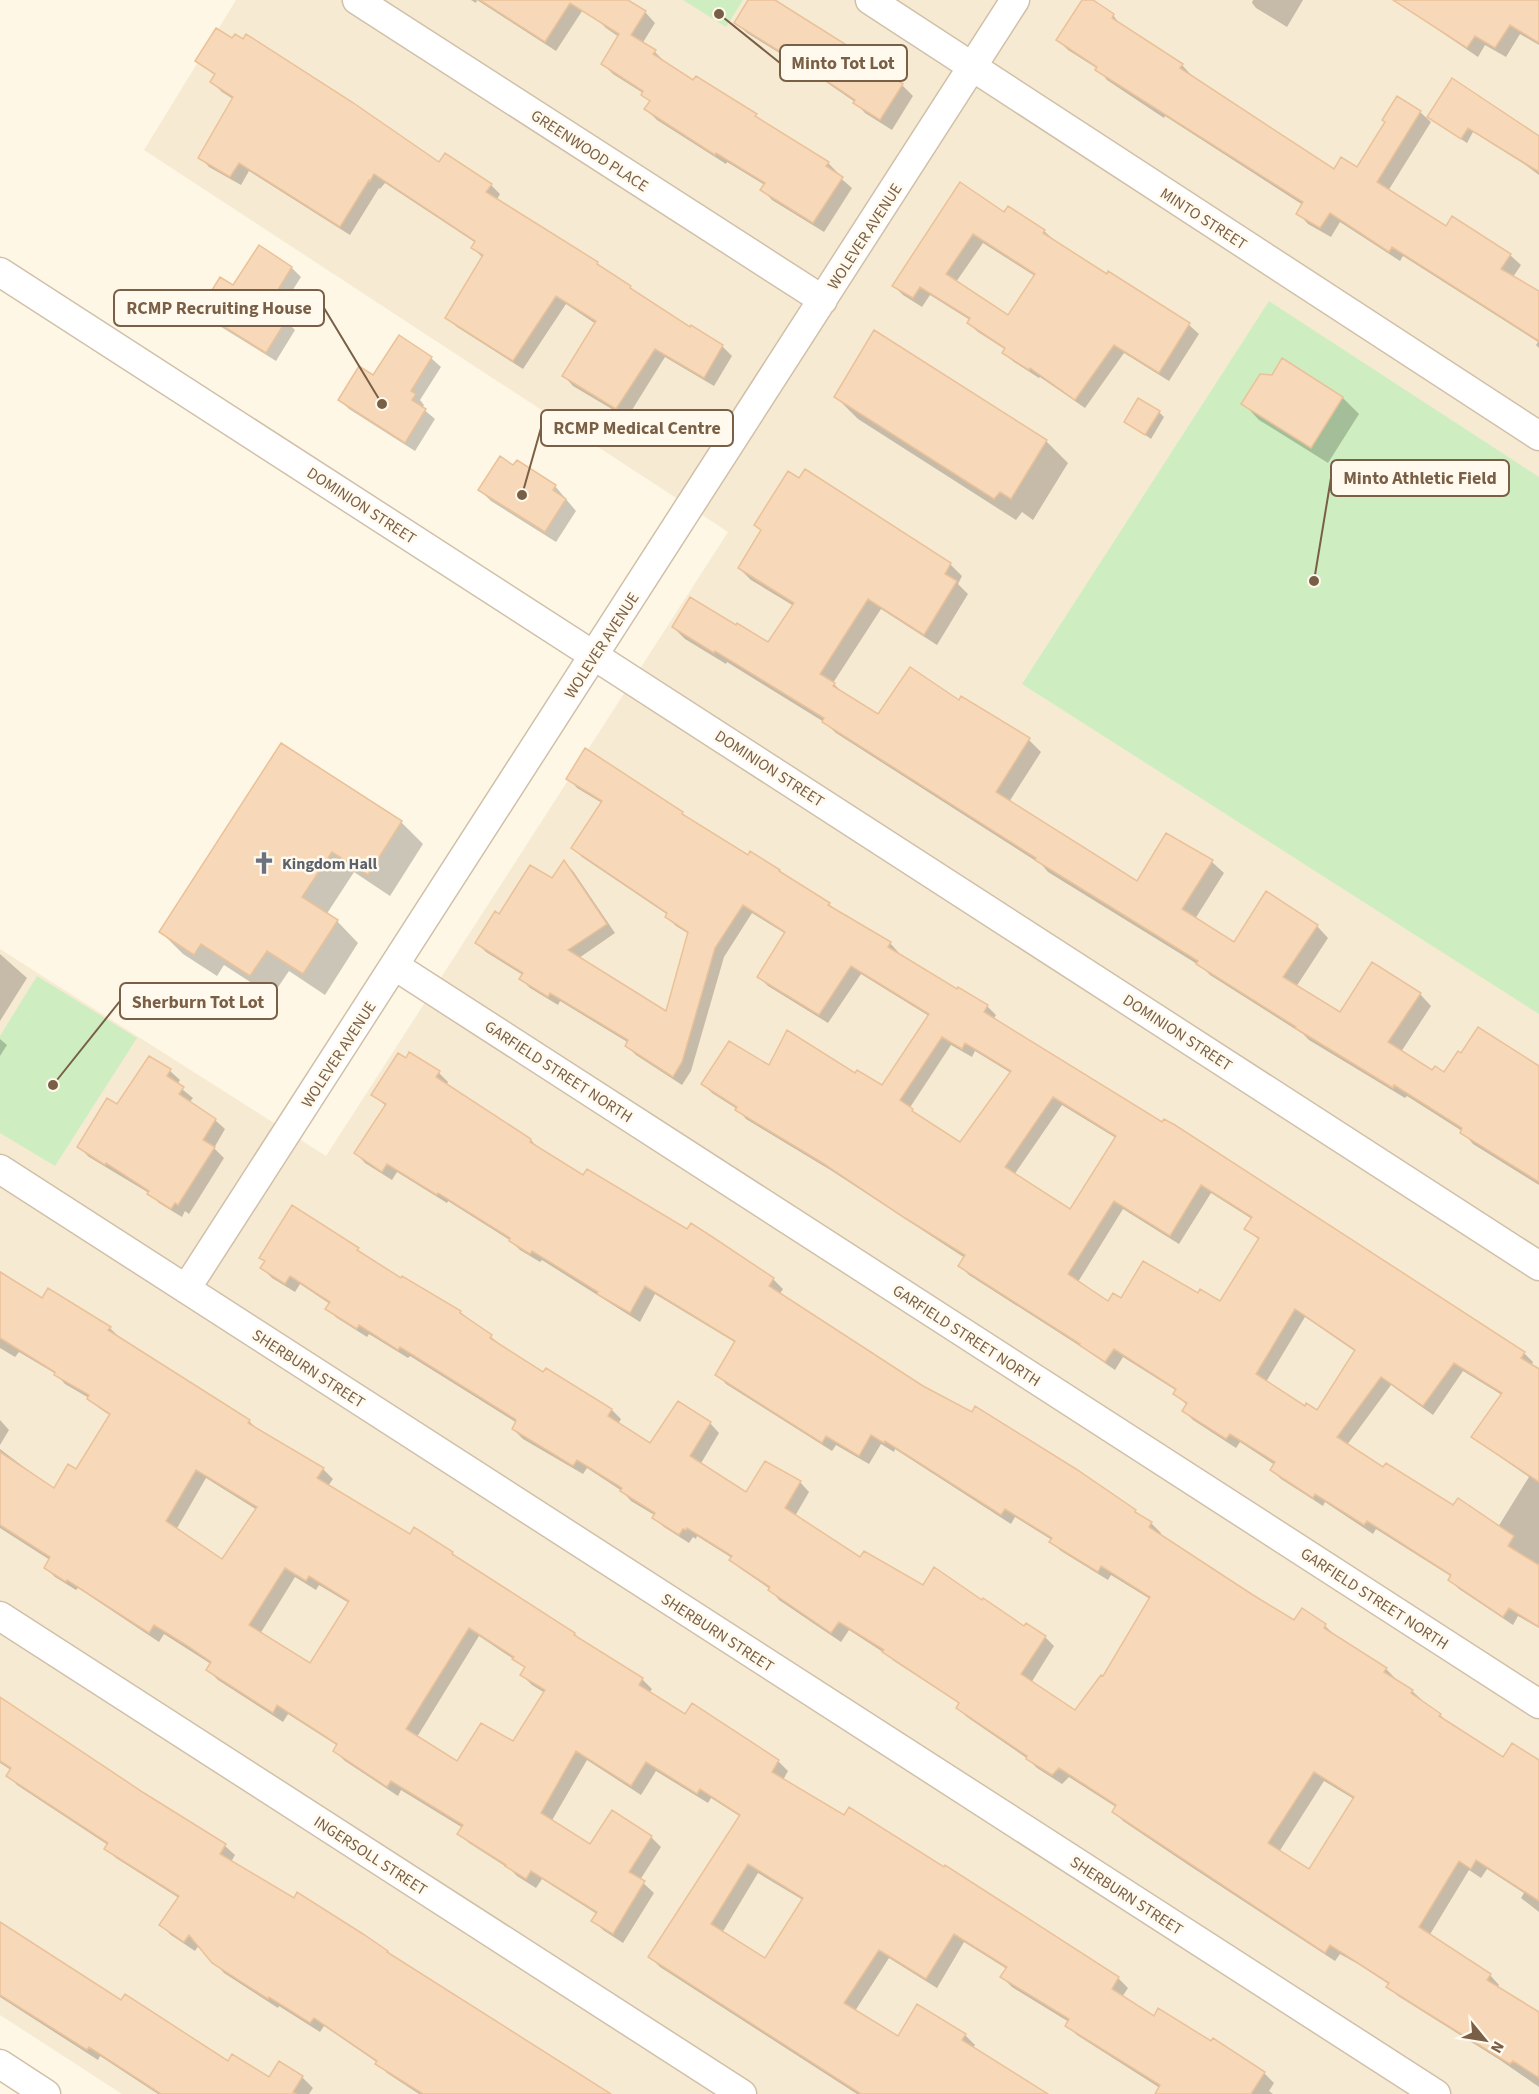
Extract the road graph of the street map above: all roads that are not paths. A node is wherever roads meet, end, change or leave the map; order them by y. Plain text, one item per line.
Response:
1 (357, 0) edge
2 (870, 0) edge
3 (1015, 0) edge
4 (973, 66) junction
5 (0, 272) edge
6 (823, 300) junction
7 (1539, 436) edge
8 (594, 655) junction
9 (395, 966) junction
10 (0, 1169) edge
11 (1539, 1266) edge
12 (186, 1289) junction
13 (0, 1616) edge
14 (1539, 1704) edge
15 (0, 2064) edge
16 (46, 2094) edge
17 (742, 2094) edge
18 (1436, 2094) edge

1 - 6 street, GREENWOOD PLACE
2 - 4 street, MINTO STREET
3 - 4 street, WOLEVER AVENUE
4 - 6 street, WOLEVER AVENUE
4 - 7 street, MINTO STREET
5 - 8 street, DOMINION STREET
6 - 8 street, WOLEVER AVENUE
8 - 9 street, WOLEVER AVENUE
8 - 11 street, DOMINION STREET
9 - 12 street, WOLEVER AVENUE
9 - 14 street, GARFIELD STREET NORTH
10 - 12 street, SHERBURN STREET
12 - 18 street, SHERBURN STREET
13 - 17 street, INGERSOLL STREET
15 - 16 street

